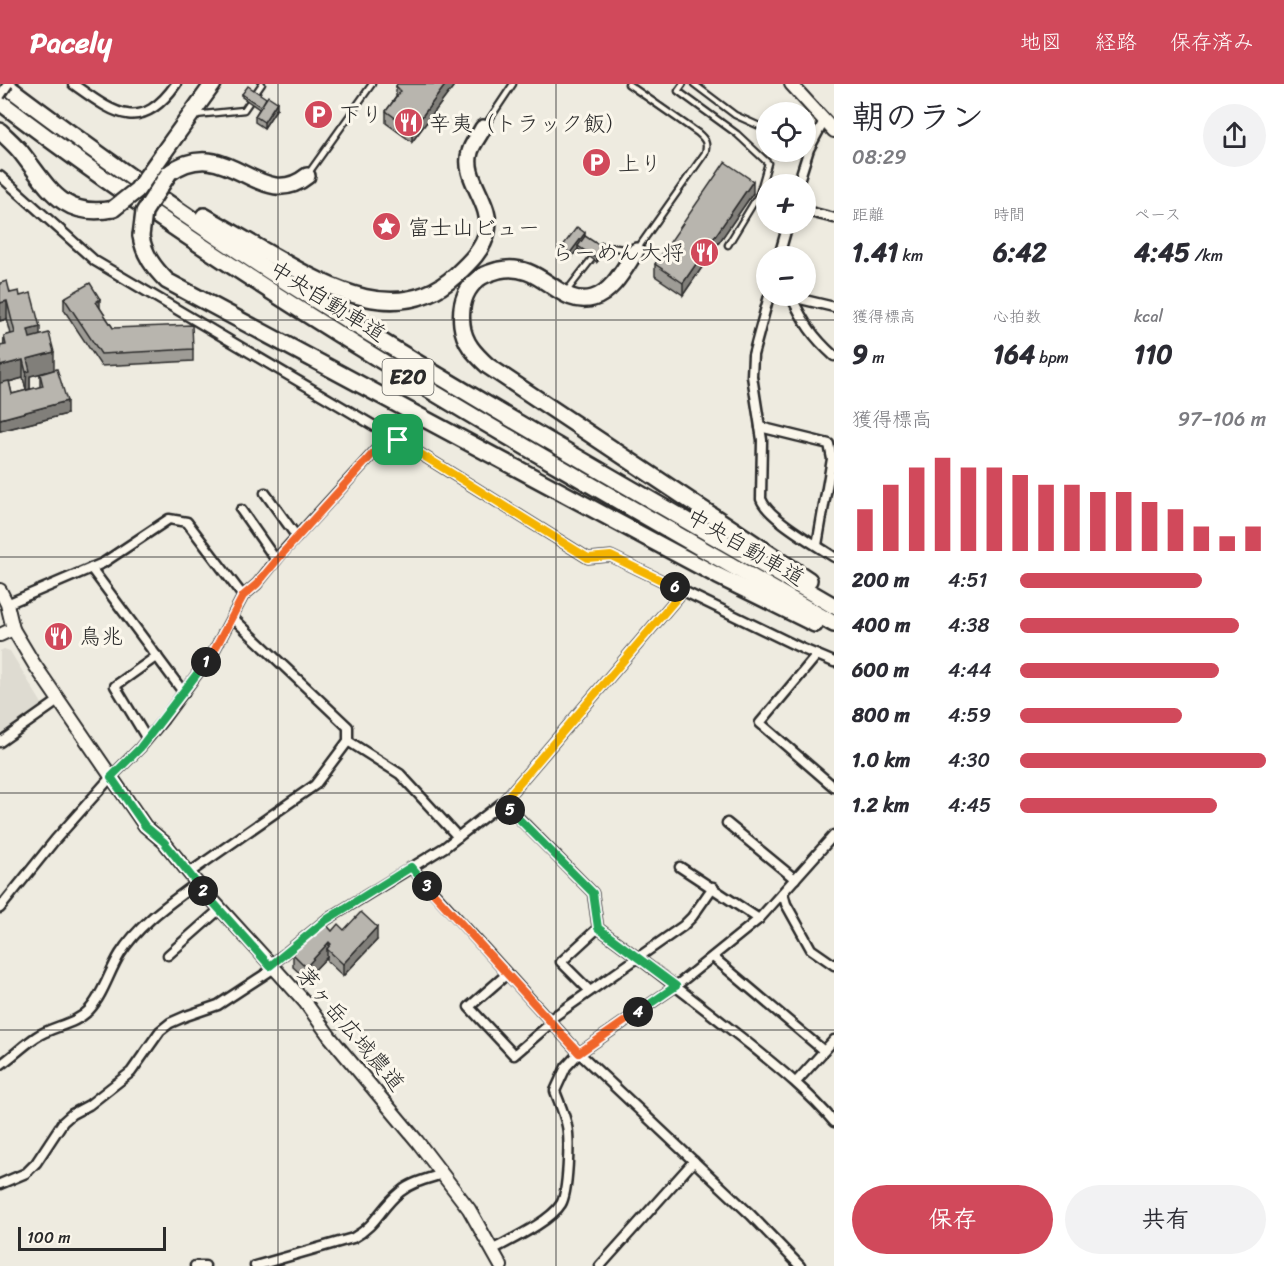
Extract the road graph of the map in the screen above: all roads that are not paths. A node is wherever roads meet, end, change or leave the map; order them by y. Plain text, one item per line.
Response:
1 (6, 84) edge
2 (73, 84) edge
3 (176, 84) edge
4 (213, 84) edge
5 (262, 84) edge
6 (372, 84) edge
7 (513, 84) edge
8 (628, 84) edge
9 (683, 84) edge
10 (694, 84) edge
11 (791, 84) edge
12 (0, 96) edge
13 (0, 102) edge
14 (190, 116) junction
15 (824, 121) junction
16 (756, 124) edge
17 (483, 128) joint
18 (0, 131) edge
19 (834, 131) edge
20 (816, 134) edge
21 (83, 143) junction
22 (0, 176) edge
23 (307, 176) joint
24 (816, 214) edge
25 (834, 218) edge
26 (728, 245) dead end
27 (636, 251) junction
28 (565, 294) junction
29 (816, 302) edge
30 (766, 306) edge
31 (797, 306) edge
32 (834, 307) edge
33 (834, 356) edge
34 (760, 428) junction
35 (398, 440) junction
36 (831, 480) edge
37 (265, 493) dead end
38 (241, 510) dead end
39 (297, 537) junction
40 (817, 545) junction
41 (834, 557) edge
42 (276, 560) junction
43 (91, 568) junction
44 (0, 590) edge
45 (683, 591) junction
46 (243, 596) junction
47 (834, 596) edge
48 (7, 604) junction
49 (834, 606) edge
50 (231, 617) junction
51 (834, 624) edge
52 (13, 629) junction
53 (834, 633) edge
54 (0, 635) edge
55 (817, 655) junction
56 (157, 656) junction
57 (834, 662) edge
58 (184, 693) junction
59 (58, 701) junction
60 (147, 739) junction
61 (348, 741) junction
62 (0, 742) edge
63 (111, 777) junction
64 (834, 787) edge
65 (503, 802) junction
66 (727, 823) dead end
67 (834, 835) edge
68 (458, 837) junction
69 (411, 867) junction
70 (680, 867) dead end
71 (193, 878) junction
72 (795, 879) junction
73 (713, 886) junction
74 (783, 893) junction
75 (0, 908) edge
76 (220, 909) junction
77 (759, 918) junction
78 (598, 928) junction
79 (168, 955) dead end
80 (713, 957) junction
81 (639, 958) junction
82 (834, 965) edge
83 (272, 967) junction
84 (507, 974) junction
85 (676, 986) junction
86 (589, 990) junction
87 (550, 1021) junction
88 (834, 1040) edge
89 (824, 1051) junction
90 (579, 1053) junction
91 (0, 1065) edge
92 (796, 1082) junction
93 (834, 1122) edge
94 (694, 1161) junction
95 (442, 1174) junction
96 (0, 1184) edge
97 (492, 1250) junction
98 (195, 1266) edge
99 (205, 1266) edge
100 (255, 1266) edge
101 (501, 1266) edge
102 (600, 1266) edge
103 (800, 1266) edge

1 - 12 street, bridge
1 - 21 highway, 中央自動車道 / E20
2 - 3 street
4 - 14 highway
5 - 14 lane
6 - 23 lane
7 - 17 lane
8 - 27 lane
9 - 26 lane
10 - 16 lane
11 - 15 street
13 - 51 highway, 中央自動車道 / E20
14 - 18 highway, bridge
15 - 19 street
15 - 20 street
17 - 21 highway
21 - 49 highway, 中央自動車道 / E20
22 - 35 street
23 - 53 highway, bridge
24 - 25 street
27 - 28 highway
27 - 28 lane
28 - 47 highway
29 - 32 street
30 - 34 street
31 - 33 street
34 - 36 street
34 - 40 street
35 - 39 street
35 - 45 street
36 - 40 street
37 - 39 street
38 - 42 street
39 - 42 street
40 - 41 street
42 - 46 street
43 - 46 street
43 - 48 street
43 - 56 street
44 - 48 street, 茅ヶ岳広域農道
45 - 55 street
45 - 65 street
46 - 50 street
48 - 52 street, 茅ヶ岳広域農道
50 - 58 street
50 - 61 street
52 - 54 street
52 - 59 street, 茅ヶ岳広域農道
55 - 57 street
55 - 64 street
56 - 58 street
56 - 60 street
58 - 60 street
59 - 62 street
59 - 63 street, 茅ヶ岳広域農道
60 - 63 street
61 - 68 street
61 - 71 street
63 - 71 street, 茅ヶ岳広域農道
63 - 75 street
65 - 68 street
65 - 78 street
66 - 72 street
67 - 72 street
68 - 69 street
69 - 83 street
69 - 84 street
70 - 73 street
71 - 76 street, 茅ヶ岳広域農道
71 - 91 street
72 - 74 street
73 - 77 street
73 - 81 street
74 - 77 street
74 - 82 street
76 - 79 street
76 - 83 street, 茅ヶ岳広域農道
77 - 80 street
78 - 81 street
78 - 86 street
80 - 85 street
80 - 89 street
81 - 85 street
81 - 86 street
83 - 95 street, 茅ヶ岳広域農道
83 - 96 street
84 - 87 street
84 - 87 street
85 - 90 street
85 - 92 street
86 - 87 street
87 - 90 street
88 - 89 street
89 - 92 street
90 - 94 street
90 - 97 street
92 - 93 street
94 - 102 street
94 - 103 street
95 - 97 street, 茅ヶ岳広域農道
95 - 100 street
97 - 101 street, 茅ヶ岳広域農道
98 - 99 street

